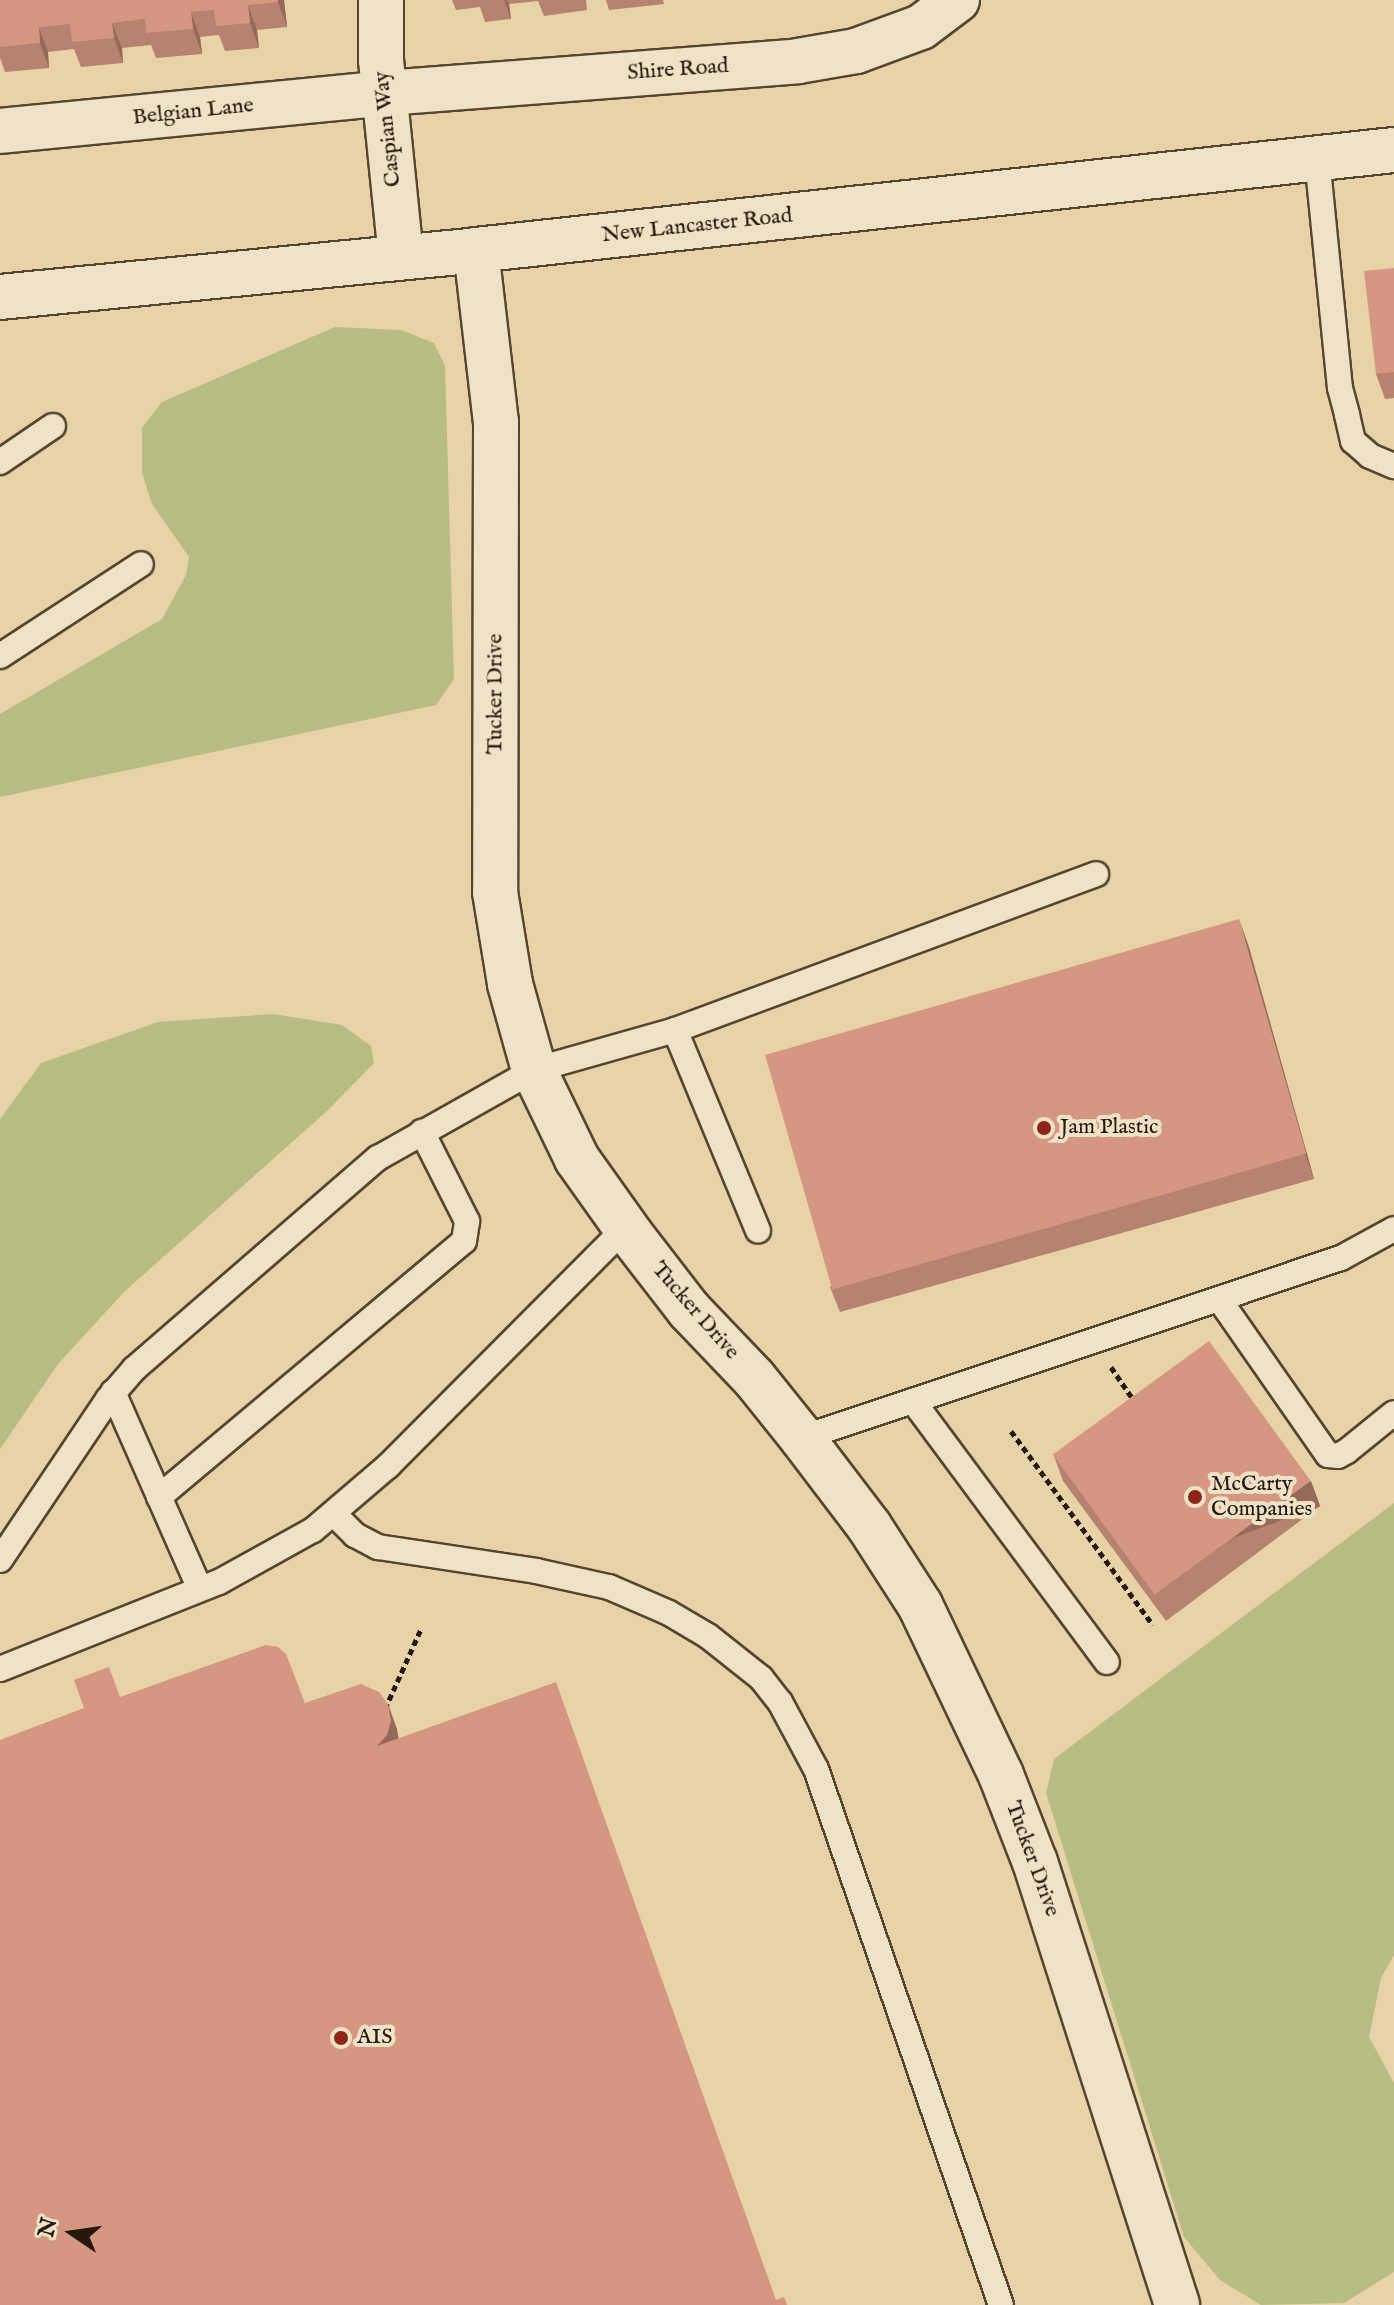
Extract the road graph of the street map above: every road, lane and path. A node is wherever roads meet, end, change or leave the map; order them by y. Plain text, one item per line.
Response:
1 (381, 0) edge
2 (957, 0) edge
3 (386, 93) junction
4 (0, 131) edge
5 (1394, 150) edge
6 (1317, 158) junction
7 (476, 250) junction
8 (401, 257) junction
9 (0, 297) edge
10 (53, 426) dead end
11 (0, 462) edge
12 (1394, 466) edge
13 (141, 564) dead end
14 (0, 656) edge
15 (1096, 874) dead end
16 (675, 1030) junction
17 (534, 1070) junction
18 (422, 1132) junction
19 (625, 1228) junction
20 (1394, 1229) edge
21 (758, 1230) dead end
22 (1219, 1299) junction
23 (1093, 1341) junction
24 (113, 1392) junction
25 (913, 1401) junction
26 (1138, 1406) edge
27 (1394, 1413) edge
28 (1011, 1431) dead end
29 (802, 1438) junction
30 (1069, 1488) edge
31 (1058, 1496) junction
32 (159, 1497) junction
33 (334, 1514) junction
34 (0, 1560) edge
35 (200, 1589) junction
36 (1153, 1625) edge
37 (421, 1629) dead end
38 (1107, 1662) dead end
39 (0, 1669) edge
40 (383, 1714) edge
41 (1001, 2305) edge
42 (1177, 2305) edge

1 - 3 street, Caspian Way
2 - 3 street, Shire Road
3 - 4 street, Belgian Lane
3 - 8 street, Caspian Way
5 - 6 street, New Lancaster Road
6 - 7 street, New Lancaster Road
6 - 12 lane
7 - 8 street, New Lancaster Road
7 - 17 street, Tucker Drive
8 - 9 street, New Lancaster Road
10 - 11 lane
13 - 14 lane
15 - 16 lane
16 - 17 lane
16 - 21 lane
17 - 18 lane
17 - 19 street, Tucker Drive
18 - 24 lane
18 - 32 lane
19 - 29 street, Tucker Drive
19 - 33 lane
20 - 22 lane
22 - 23 lane
22 - 27 lane
23 - 25 lane
23 - 26 path
24 - 32 lane
24 - 34 lane
25 - 29 lane
25 - 38 lane
28 - 31 path
29 - 42 street, Tucker Drive
30 - 31 path
31 - 36 path
32 - 35 lane
33 - 35 lane
33 - 41 lane
35 - 39 lane
37 - 40 path

